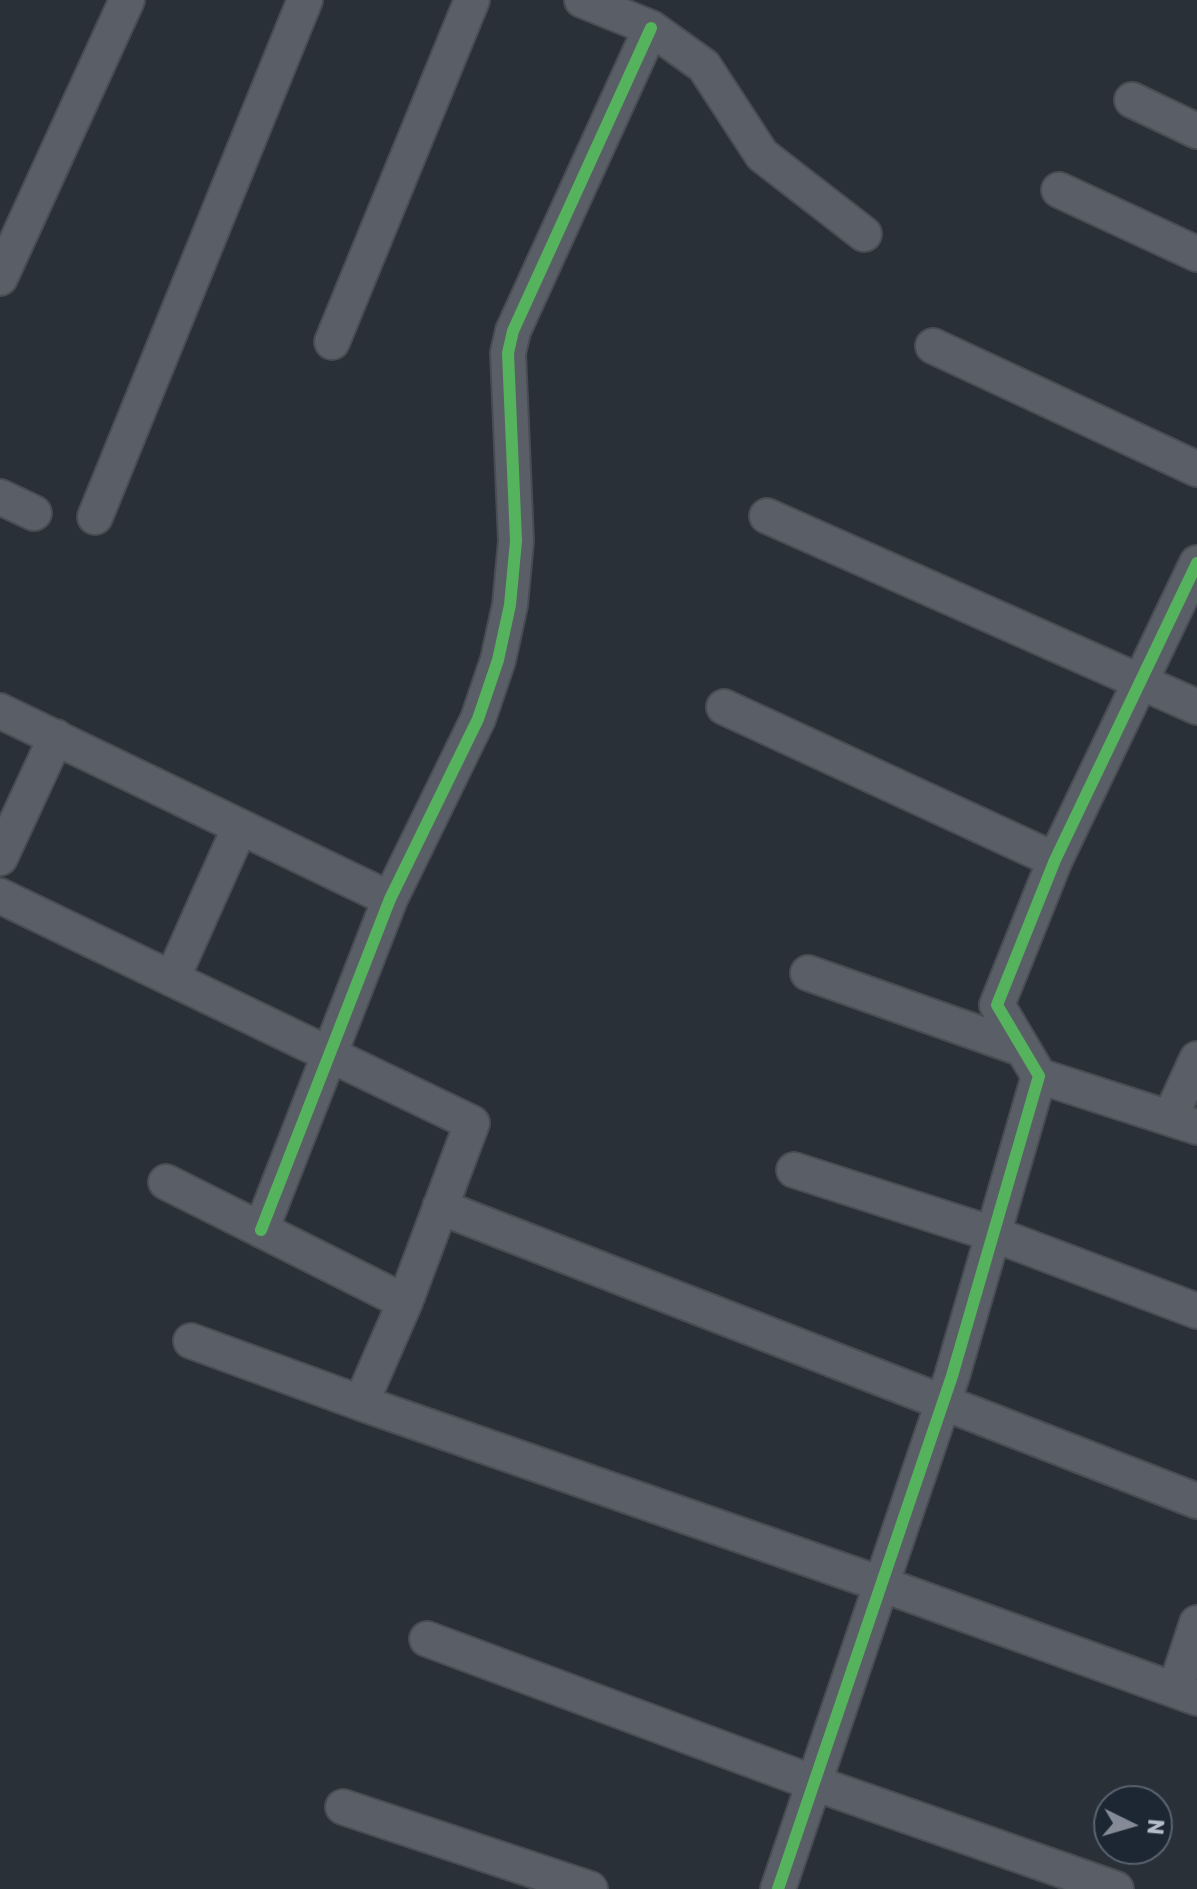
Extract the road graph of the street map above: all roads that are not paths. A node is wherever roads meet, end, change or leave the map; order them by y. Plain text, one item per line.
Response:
1 (127, 0) edge
2 (305, 0) edge
3 (472, 0) edge
4 (582, 0) edge
5 (651, 28) junction
6 (1132, 100) dead end
7 (1197, 131) edge
8 (1059, 190) dead end
9 (864, 234) dead end
10 (1197, 254) edge
11 (0, 278) edge
12 (332, 342) dead end
13 (933, 346) dead end
14 (1197, 469) edge
15 (0, 497) edge
16 (34, 513) dead end
17 (767, 516) dead end
18 (95, 517) dead end
19 (1197, 563) edge
20 (1142, 681) junction
21 (724, 707) dead end
22 (1197, 707) edge
23 (0, 711) edge
24 (56, 737) junction
25 (239, 829) junction
26 (0, 858) edge
27 (1055, 860) junction
28 (0, 896) edge
29 (390, 899) junction
30 (808, 973) dead end
31 (172, 979) junction
32 (331, 1055) junction
33 (1197, 1059) edge
34 (1031, 1063) junction
35 (1183, 1122) edge
36 (794, 1170) dead end
37 (166, 1182) dead end
38 (440, 1207) junction
39 (261, 1230) junction
40 (993, 1234) junction
41 (405, 1302) junction
42 (1197, 1311) edge
43 (191, 1341) dead end
44 (361, 1403) junction
45 (943, 1403) junction
46 (1197, 1501) edge
47 (881, 1584) junction
48 (1197, 1623) edge
49 (427, 1639) dead end
50 (1186, 1694) edge
51 (814, 1783) junction
52 (343, 1807) dead end
53 (590, 1889) edge
54 (778, 1889) edge
55 (1116, 1889) edge

1 - 11 street
2 - 18 street
3 - 12 street
4 - 5 street
5 - 9 street
5 - 29 street
6 - 7 street
8 - 10 street
13 - 14 street
15 - 16 street
17 - 20 street
19 - 20 street
20 - 22 street
20 - 27 street
21 - 27 street
23 - 24 street
24 - 25 street
24 - 26 street
25 - 29 street
25 - 31 street
27 - 34 street
28 - 31 street
29 - 32 street
30 - 34 street
31 - 32 street
32 - 38 street
32 - 39 street
33 - 35 street
34 - 35 street
34 - 40 street
36 - 40 street
37 - 39 street
38 - 41 street
38 - 45 street
39 - 41 street
40 - 42 street
40 - 45 street
41 - 44 street
43 - 44 street
44 - 47 street
45 - 46 street
45 - 47 street
47 - 50 street
47 - 51 street
48 - 50 street
49 - 51 street
51 - 54 street
51 - 55 street
52 - 53 street

